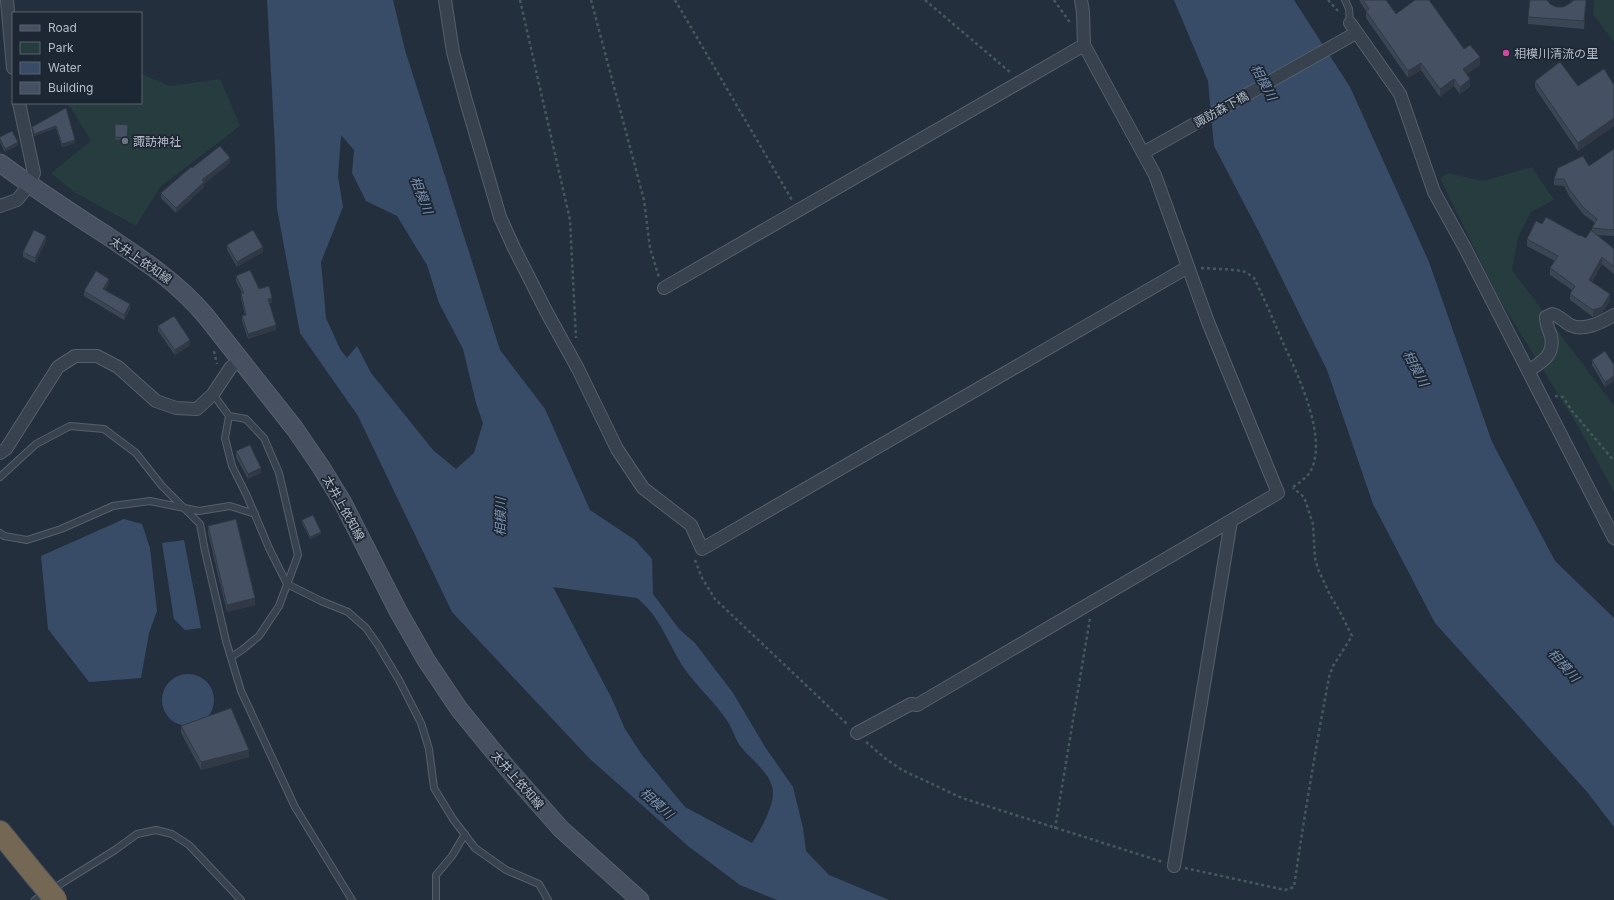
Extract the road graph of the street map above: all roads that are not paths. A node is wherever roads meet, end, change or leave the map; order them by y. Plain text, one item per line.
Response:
1 (6, 0) edge
2 (445, 0) edge
3 (1081, 0) edge
4 (1345, 0) edge
5 (1352, 31) junction
6 (1084, 45) junction
7 (12, 58) edge
8 (19, 104) edge
9 (1143, 153) junction
10 (0, 163) edge
11 (29, 185) junction
12 (0, 206) edge
13 (1188, 267) junction
14 (664, 288) road end
15 (1614, 315) edge
16 (241, 360) junction
17 (1528, 371) junction
18 (213, 394) junction
19 (229, 416) junction
20 (0, 453) edge
21 (0, 477) edge
22 (185, 509) junction
23 (255, 514) junction
24 (1231, 521) junction
25 (0, 533) edge
26 (1614, 538) edge
27 (287, 584) junction
28 (231, 657) junction
29 (856, 733) road end
30 (0, 832) edge
31 (465, 834) junction
32 (1174, 866) road end
33 (35, 900) edge
34 (56, 900) edge
35 (240, 900) edge
36 (352, 900) edge
37 (436, 900) edge
38 (548, 900) edge
39 (640, 900) edge

1 - 7 street
2 - 13 street
3 - 6 street
4 - 5 lane
5 - 9 street, 諏訪森下橋
5 - 17 street
6 - 9 street
6 - 14 street
8 - 11 street
9 - 13 street
10 - 11 main road, 太井上依知線
11 - 12 street
11 - 16 main road, 太井上依知線
13 - 24 street
15 - 17 street
16 - 18 street
16 - 39 main road, 太井上依知線
17 - 26 street
18 - 19 lane
18 - 20 street
19 - 23 lane
19 - 27 lane
21 - 22 lane
22 - 23 lane
22 - 25 lane
22 - 28 lane
23 - 27 lane
24 - 29 street
24 - 32 street
27 - 28 lane
27 - 31 lane
28 - 36 lane
30 - 34 highway, bridge
31 - 37 lane
31 - 38 lane
33 - 35 lane

